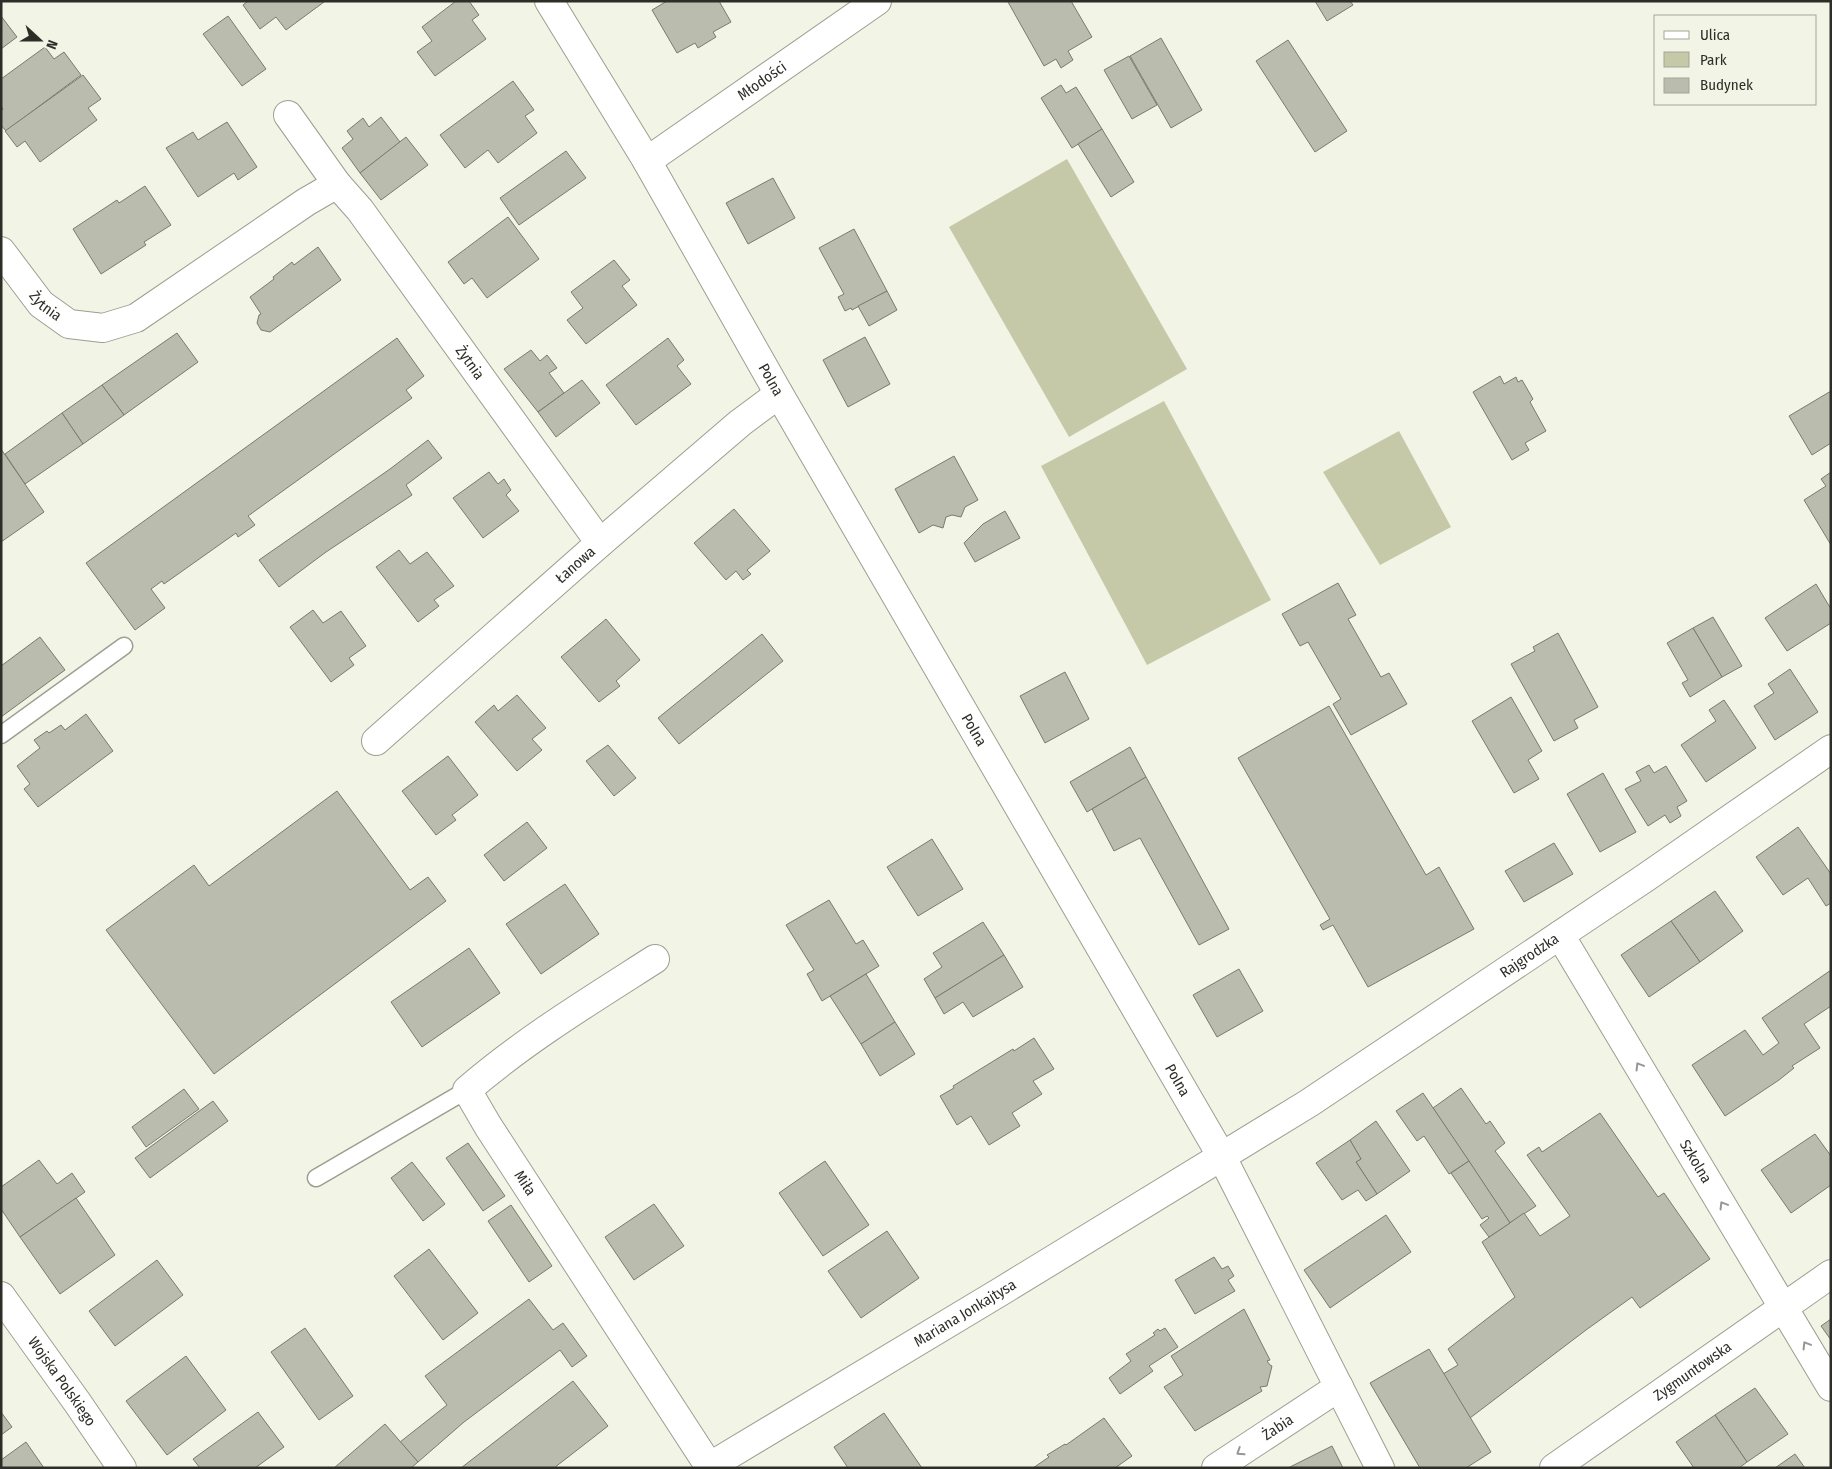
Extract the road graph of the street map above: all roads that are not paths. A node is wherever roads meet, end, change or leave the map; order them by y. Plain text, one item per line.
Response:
1 (549, 1) edge
2 (877, 1) edge
3 (288, 115) dead end
4 (646, 161) junction
5 (337, 184) junction
6 (1, 251) edge
7 (779, 394) junction
8 (600, 543) junction
9 (124, 646) dead end
10 (1, 735) edge
11 (376, 741) dead end
12 (1831, 749) edge
13 (1560, 935) junction
14 (656, 960) dead end
15 (467, 1090) junction
16 (1222, 1157) junction
17 (316, 1178) dead end
18 (1831, 1274) edge
19 (1, 1296) edge
20 (1784, 1307) junction
21 (1339, 1387) junction
22 (1831, 1387) edge
23 (708, 1467) edge
24 (122, 1468) edge
25 (1216, 1468) edge
26 (1380, 1468) edge
27 (1554, 1468) edge

1 - 4 street, Polna
2 - 4 street, Młodości
3 - 5 street, Żytnia
4 - 7 street, Polna
5 - 6 street, Żytnia
5 - 8 street, Żytnia
7 - 8 street, Łanowa
7 - 16 street, Polna
8 - 11 street, Łanowa
9 - 10 lane
12 - 13 street, Rajgrodzka
13 - 16 street, Rajgrodzka
20 -> 13 street, Szkolna
14 - 15 street
15 - 17 lane
15 - 23 street, Miła
16 - 21 street, Polna
16 - 23 street, Mariana Jonkajtysa
18 - 20 street, Zygmuntowska
19 - 24 street, Wojska Polskiego
22 -> 20 street, Szkolna
20 - 27 street, Zygmuntowska
21 -> 25 street, Żabia
21 - 26 street, Polna

